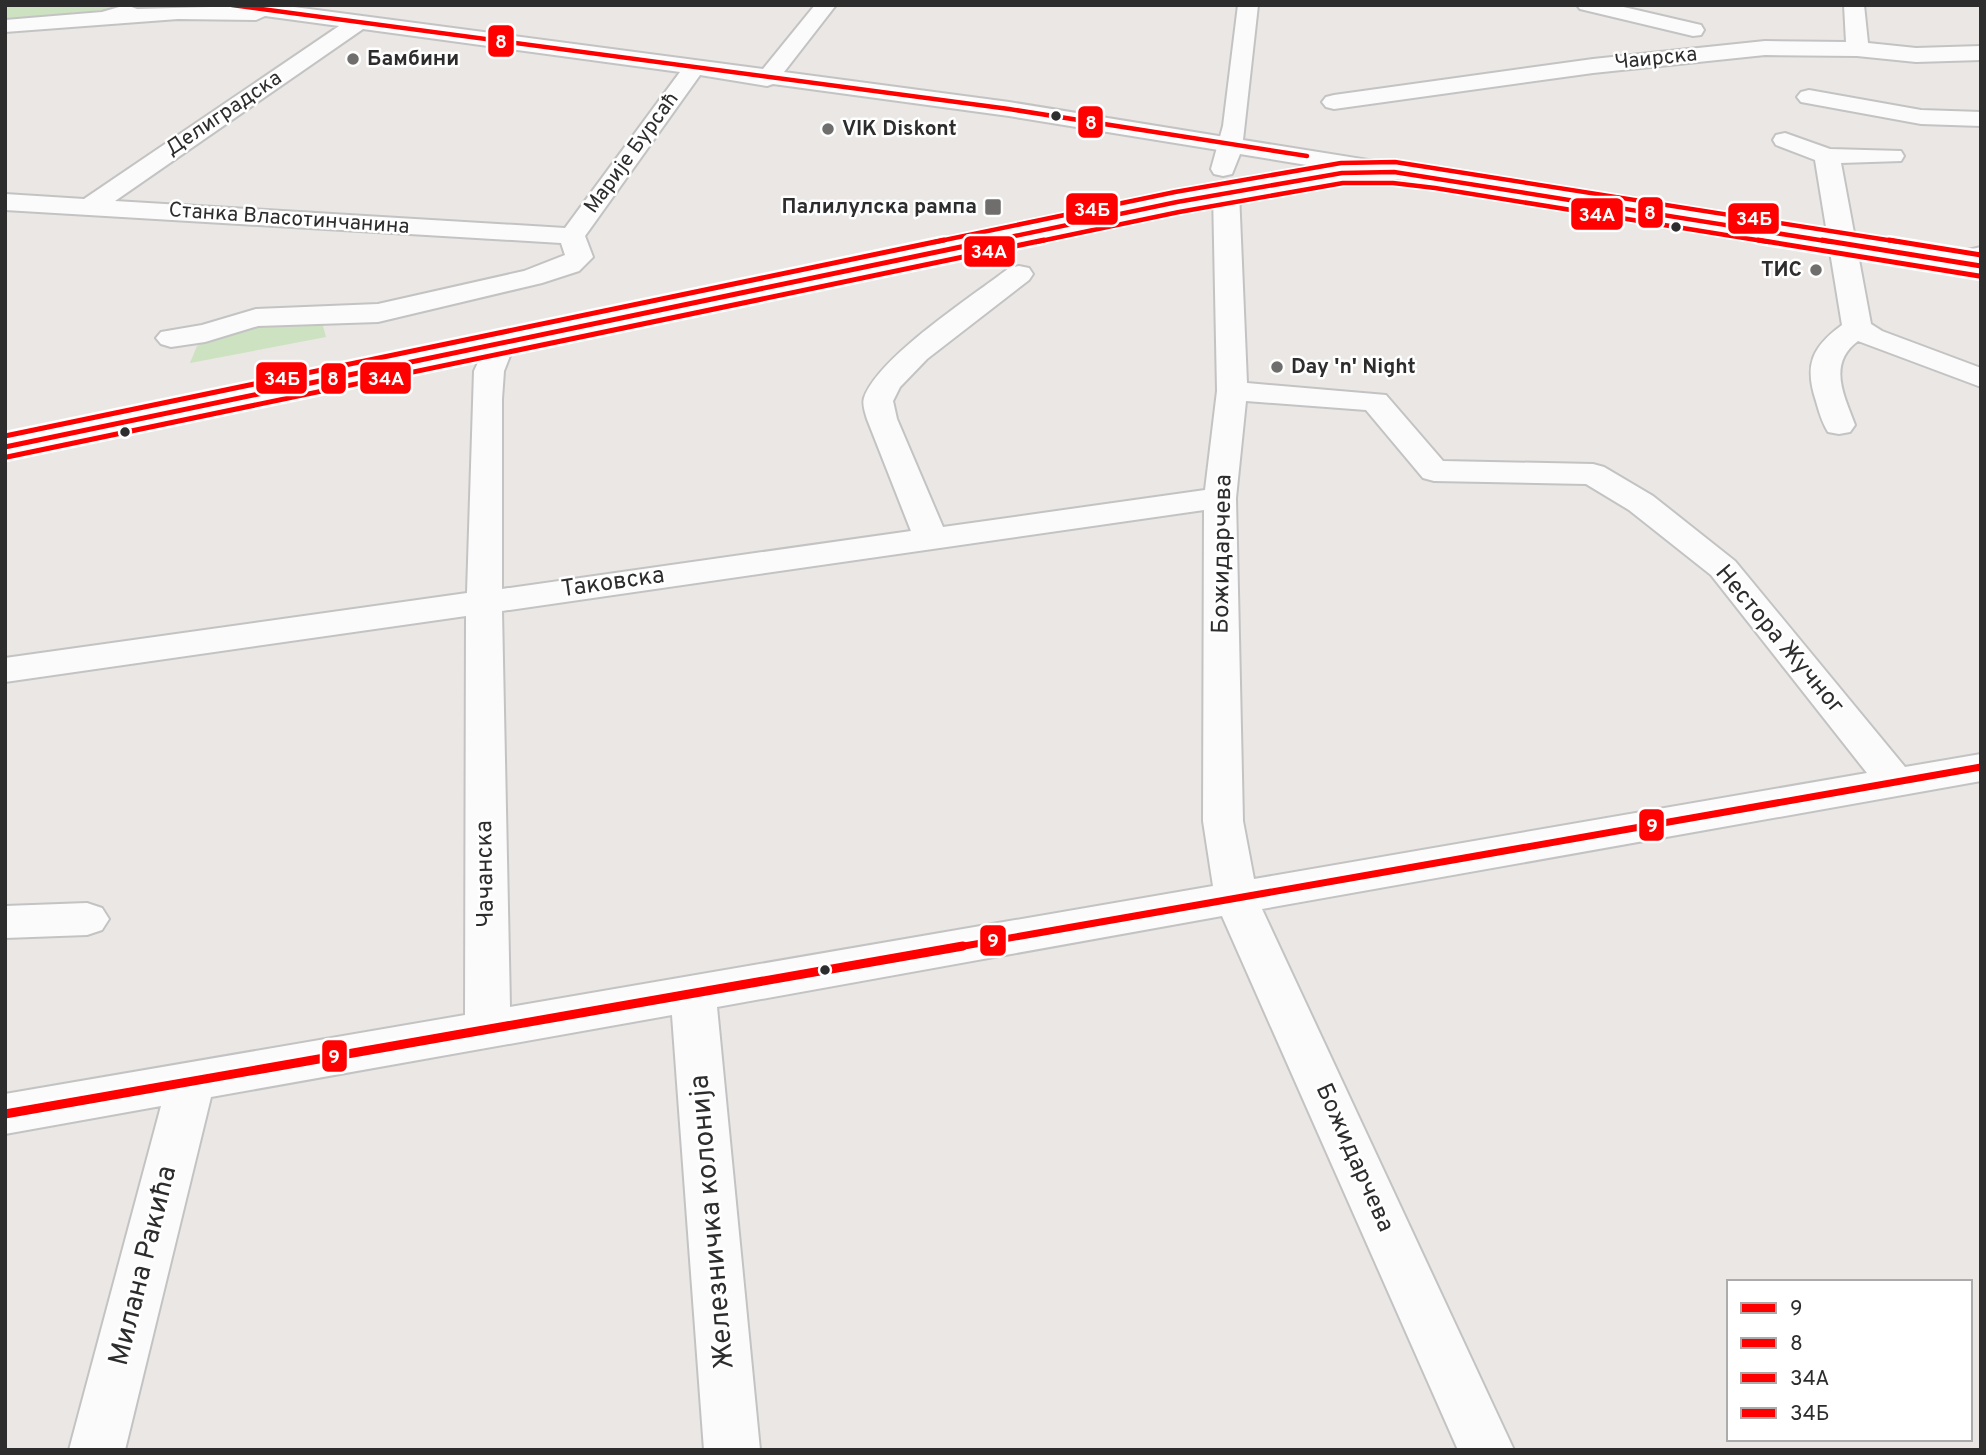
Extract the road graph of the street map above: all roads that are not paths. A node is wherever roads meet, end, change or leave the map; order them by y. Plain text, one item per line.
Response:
1 (144, 5) edge
2 (230, 5) edge
3 (826, 5) edge
4 (1235, 5) edge
5 (1587, 5) edge
6 (1854, 5) edge
7 (1248, 6) edge
8 (279, 14) junction
9 (103, 18) junction
10 (358, 23) junction
11 (5, 26) edge
12 (1693, 30) dead end
13 (1857, 49) junction
14 (1981, 53) edge
15 (692, 69) junction
16 (767, 79) junction
17 (1809, 97) dead end
18 (1334, 102) dead end
19 (1981, 119) edge
20 (1785, 140) dead end
21 (1231, 145) junction
22 (1827, 156) junction
23 (1892, 156) dead end
24 (1395, 172) junction
25 (1226, 192) junction
26 (5, 202) edge
27 (91, 206) junction
28 (572, 236) junction
29 (1842, 245) junction
30 (1981, 255) edge
31 (1952, 262) junction
32 (1981, 266) edge
33 (1019, 274) dead end
34 (1857, 328) junction
35 (171, 338) dead end
36 (500, 344) junction
37 (1981, 378) edge
38 (1231, 391) junction
39 (1839, 425) dead end
40 (5, 446) edge
41 (1220, 498) junction
42 (930, 537) junction
43 (484, 602) junction
44 (5, 670) edge
45 (1981, 767) edge
46 (1896, 782) junction
47 (1237, 899) junction
48 (87, 919) dead end
49 (5, 922) edge
50 (693, 994) junction
51 (488, 1029) junction
52 (191, 1081) junction
53 (5, 1114) edge
54 (729, 1449) edge
55 (97, 1450) edge
56 (1486, 1450) edge

1 - 9 street
2 - 8 street
3 - 16 street
4 - 7 street
5 - 12 street
6 - 13 street
7 - 21 street, Божидарчева
8 - 9 street
8 - 10 street
9 - 11 street
10 - 15 street
10 - 27 street, Делиградска
13 - 14 street, Чаирска
13 - 18 street, Чаирска
15 - 16 street
15 - 28 street, Марије Бурсаћ
16 - 21 street
17 - 19 street
20 - 22 street
21 - 24 street
21 - 25 street, Божидарчева
22 - 23 street
22 - 29 street
24 - 25 street
24 - 29 street
25 - 36 street
25 - 38 street, Божидарчева
26 - 27 street, Станка Власотинчанина
27 - 28 street, Станка Власотинчанина
28 - 35 street
29 - 31 street
29 - 34 street
30 - 31 street
31 - 32 street
33 - 42 street
34 - 37 street
34 - 39 street
36 - 40 street
36 - 43 street, Чачанска
38 - 41 street, Божидарчева
38 - 46 street, Нестора Жучног
41 - 42 street, Таковска
41 - 47 street, Божидарчева
42 - 43 street, Таковска
43 - 44 street, Таковска
43 - 51 street, Чачанска
45 - 46 street
46 - 47 street
47 - 50 street
47 - 56 street, Божидарчева
48 - 49 street
50 - 51 street
50 - 54 street, Железничка колонија
51 - 52 street
52 - 53 street
52 - 55 street, Милана Ракића

